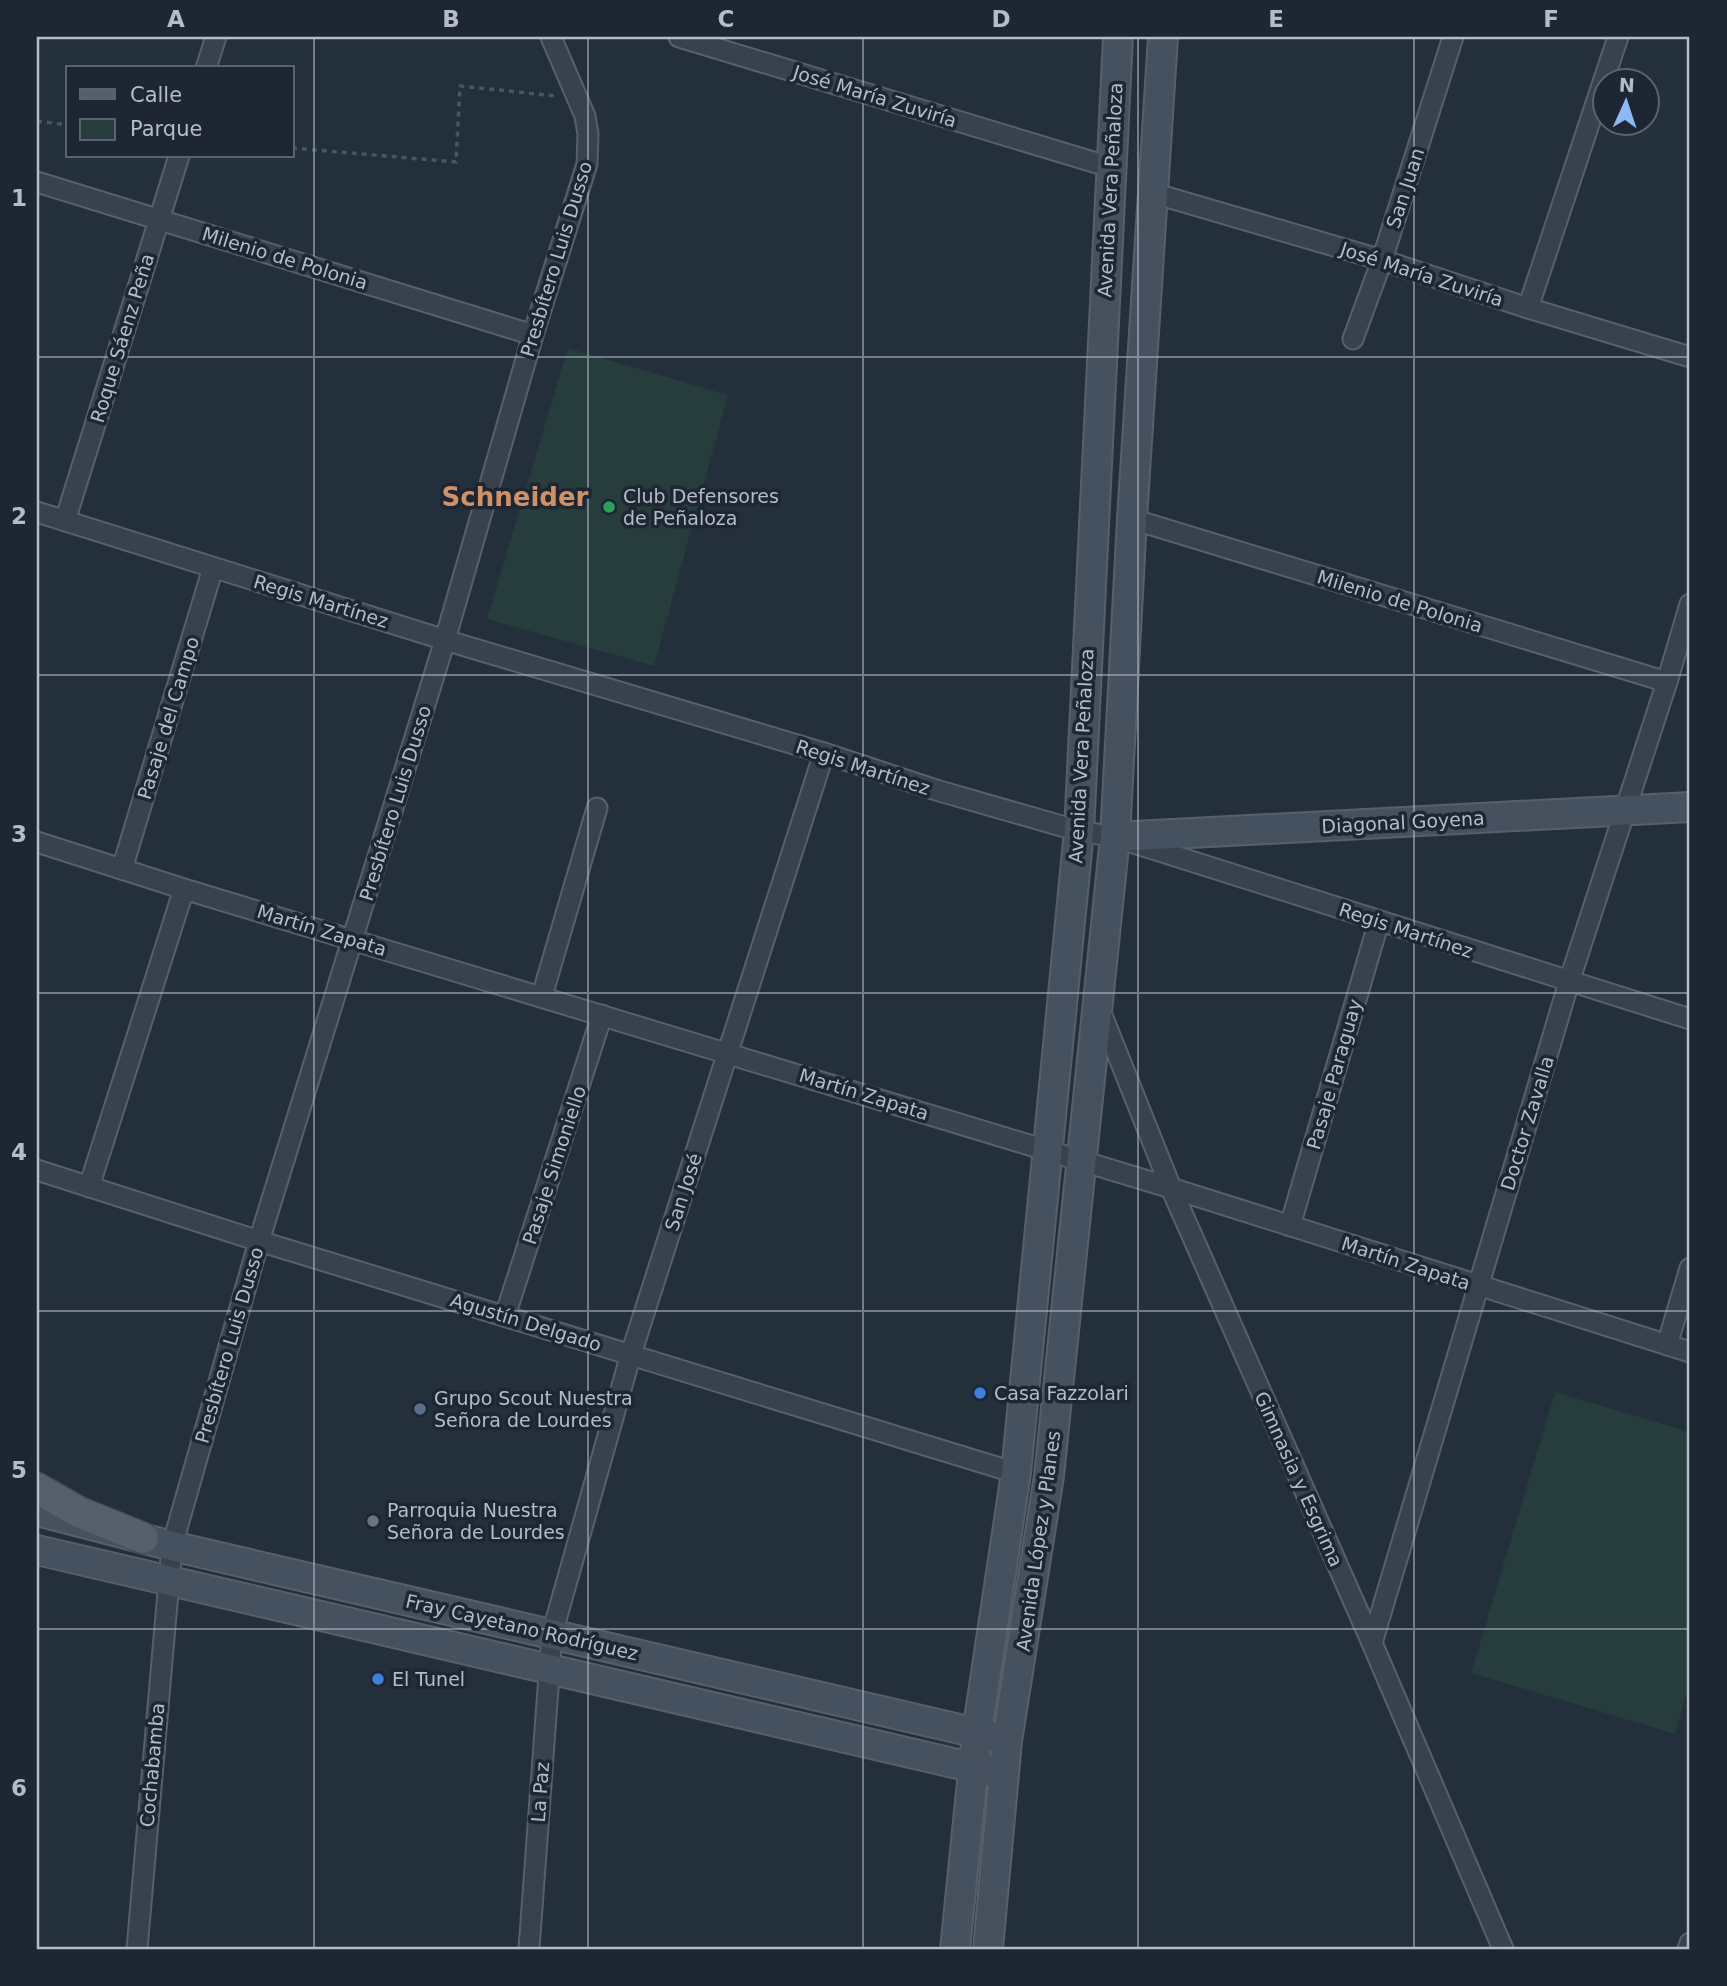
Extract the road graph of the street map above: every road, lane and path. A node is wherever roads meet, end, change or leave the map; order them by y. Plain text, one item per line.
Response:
1 (216, 37) edge
2 (551, 37) edge
3 (679, 37) edge
4 (1118, 37) edge
5 (1163, 37) edge
6 (1453, 37) edge
7 (1618, 37) edge
8 (207, 66) edge
9 (580, 99) junction
10 (37, 121) edge
11 (66, 125) edge
12 (294, 148) edge
13 (178, 158) edge
14 (1110, 167) junction
15 (37, 182) edge
16 (1153, 193) junction
17 (159, 219) junction
18 (1382, 260) junction
19 (1528, 308) junction
20 (533, 335) junction
21 (1353, 339) dead end
22 (1690, 357) edge
23 (37, 512) edge
24 (1132, 519) junction
25 (65, 521) junction
26 (213, 568) junction
27 (1690, 604) edge
28 (445, 640) junction
29 (1667, 682) junction
30 (824, 753) junction
31 (1690, 807) edge
32 (597, 808) dead end
33 (1625, 810) junction
34 (1079, 831) junction
35 (1115, 837) junction
36 (37, 842) edge
37 (122, 869) junction
38 (184, 889) junction
39 (1379, 921) junction
40 (353, 940) junction
41 (1569, 982) junction
42 (542, 996) junction
43 (1099, 1007) junction
44 (602, 1015) junction
45 (1690, 1018) edge
46 (728, 1053) junction
47 (1048, 1150) junction
48 (1083, 1161) junction
49 (37, 1170) edge
50 (89, 1187) junction
51 (1171, 1188) junction
52 (1290, 1226) junction
53 (259, 1241) junction
54 (1690, 1268) edge
55 (1477, 1286) junction
56 (505, 1316) junction
57 (1667, 1345) junction
58 (1690, 1352) edge
59 (631, 1354) junction
60 (1016, 1473) junction
61 (37, 1488) edge
62 (37, 1511) edge
63 (142, 1538) junction
64 (172, 1546) junction
65 (37, 1550) edge
66 (168, 1580) junction
67 (552, 1634) junction
68 (1372, 1643) junction
69 (548, 1670) junction
70 (977, 1733) junction
71 (1007, 1741) junction
72 (973, 1767) junction
73 (1003, 1775) junction
74 (1690, 1943) edge
75 (137, 1949) edge
76 (529, 1949) edge
77 (955, 1949) edge
78 (988, 1949) edge
79 (1503, 1949) edge
80 (1688, 1949) edge

1 - 8 street
2 - 9 street, Presbítero Luis Dusso
3 - 14 street, José María Zuviría
4 - 14 main road, Avenida Vera Peñaloza
5 - 16 main road, Avenida Vera Peñaloza
6 - 18 street, San Juan
7 - 19 street
9 - 12 path
9 - 20 street, Presbítero Luis Dusso
10 - 11 path
13 - 17 street, Roque Sáenz Peña
14 - 34 main road, Avenida Vera Peñaloza
15 - 17 street, Milenio de Polonia
16 - 18 street, José María Zuviría
16 - 24 main road, Avenida Vera Peñaloza
17 - 20 street, Milenio de Polonia
17 - 25 street, Roque Sáenz Peña
18 - 19 street, José María Zuviría
18 - 21 street, San Juan
19 - 22 street, José María Zuviría
20 - 28 street, Presbítero Luis Dusso
23 - 25 street, Regis Martínez
24 - 29 street, Milenio de Polonia
24 - 35 main road, Avenida Vera Peñaloza
25 - 26 street, Regis Martínez
26 - 28 street, Regis Martínez
26 - 37 street, Pasaje del Campo
27 - 29 street, Doctor Zavalla
28 - 30 street, Regis Martínez
28 - 40 street, Presbítero Luis Dusso
29 - 33 street, Doctor Zavalla
30 - 34 street, Regis Martínez
30 - 46 street, San José
31 - 33 main road, Diagonal Goyena
32 - 42 street
33 - 35 main road, Diagonal Goyena
33 - 41 street, Doctor Zavalla
34 - 35 street, Regis Martínez
34 - 47 main road, Avenida Vera Peñaloza
35 - 39 street, Regis Martínez
35 - 43 main road, Avenida Vera Peñaloza
36 - 37 street, Martín Zapata
37 - 38 street, Martín Zapata
38 - 40 street, Martín Zapata
38 - 50 street
39 - 41 street, Regis Martínez
39 - 52 street, Pasaje Paraguay
40 - 42 street, Martín Zapata
40 - 53 street, Presbítero Luis Dusso
41 - 45 street, Regis Martínez
41 - 55 street, Doctor Zavalla
42 - 44 street, Martín Zapata
43 - 48 main road, Avenida López y Planes
43 - 51 street, Gimnasia y Esgrima
44 - 46 street, Martín Zapata
44 - 56 street, Pasaje Simoniello
46 - 47 street, Martín Zapata
46 - 59 street, San José
47 - 48 street, Martín Zapata
47 - 60 main road, Avenida Vera Peñaloza
48 - 51 street, Martín Zapata
48 - 71 main road, Avenida López y Planes
49 - 50 street, Agustín Delgado
50 - 53 street, Agustín Delgado
51 - 52 street, Martín Zapata
51 - 68 street, Gimnasia y Esgrima
52 - 55 street, Martín Zapata
53 - 56 street, Agustín Delgado
53 - 64 street, Presbítero Luis Dusso
54 - 57 street
55 - 57 street, Martín Zapata
55 - 68 street, Doctor Zavalla
56 - 59 street, Agustín Delgado
57 - 58 street, Martín Zapata
59 - 60 street, Agustín Delgado
59 - 67 street, San José
60 - 70 main road, Avenida López y Planes
61 - 63 main road
62 - 63 main road, Fray Cayetano Rodríguez
63 - 64 main road, Fray Cayetano Rodríguez
64 - 66 street, Presbítero Luis Dusso
64 - 67 main road, Fray Cayetano Rodríguez
65 - 66 main road, Fray Cayetano Rodríguez
66 - 69 main road, Fray Cayetano Rodríguez
66 - 75 street, Cochabamba
67 - 69 street, La Paz
67 - 70 main road, Fray Cayetano Rodríguez
68 - 79 street, Gimnasia y Esgrima
69 - 72 main road, Fray Cayetano Rodríguez
69 - 76 street, La Paz
70 - 71 main road, Fray Cayetano Rodríguez
70 - 72 main road, Avenida López y Planes
71 - 73 main road, Avenida López y Planes
72 - 73 main road, Fray Cayetano Rodríguez
72 - 77 main road, Avenida López y Planes
73 - 78 main road, Avenida López y Planes
74 - 80 street

